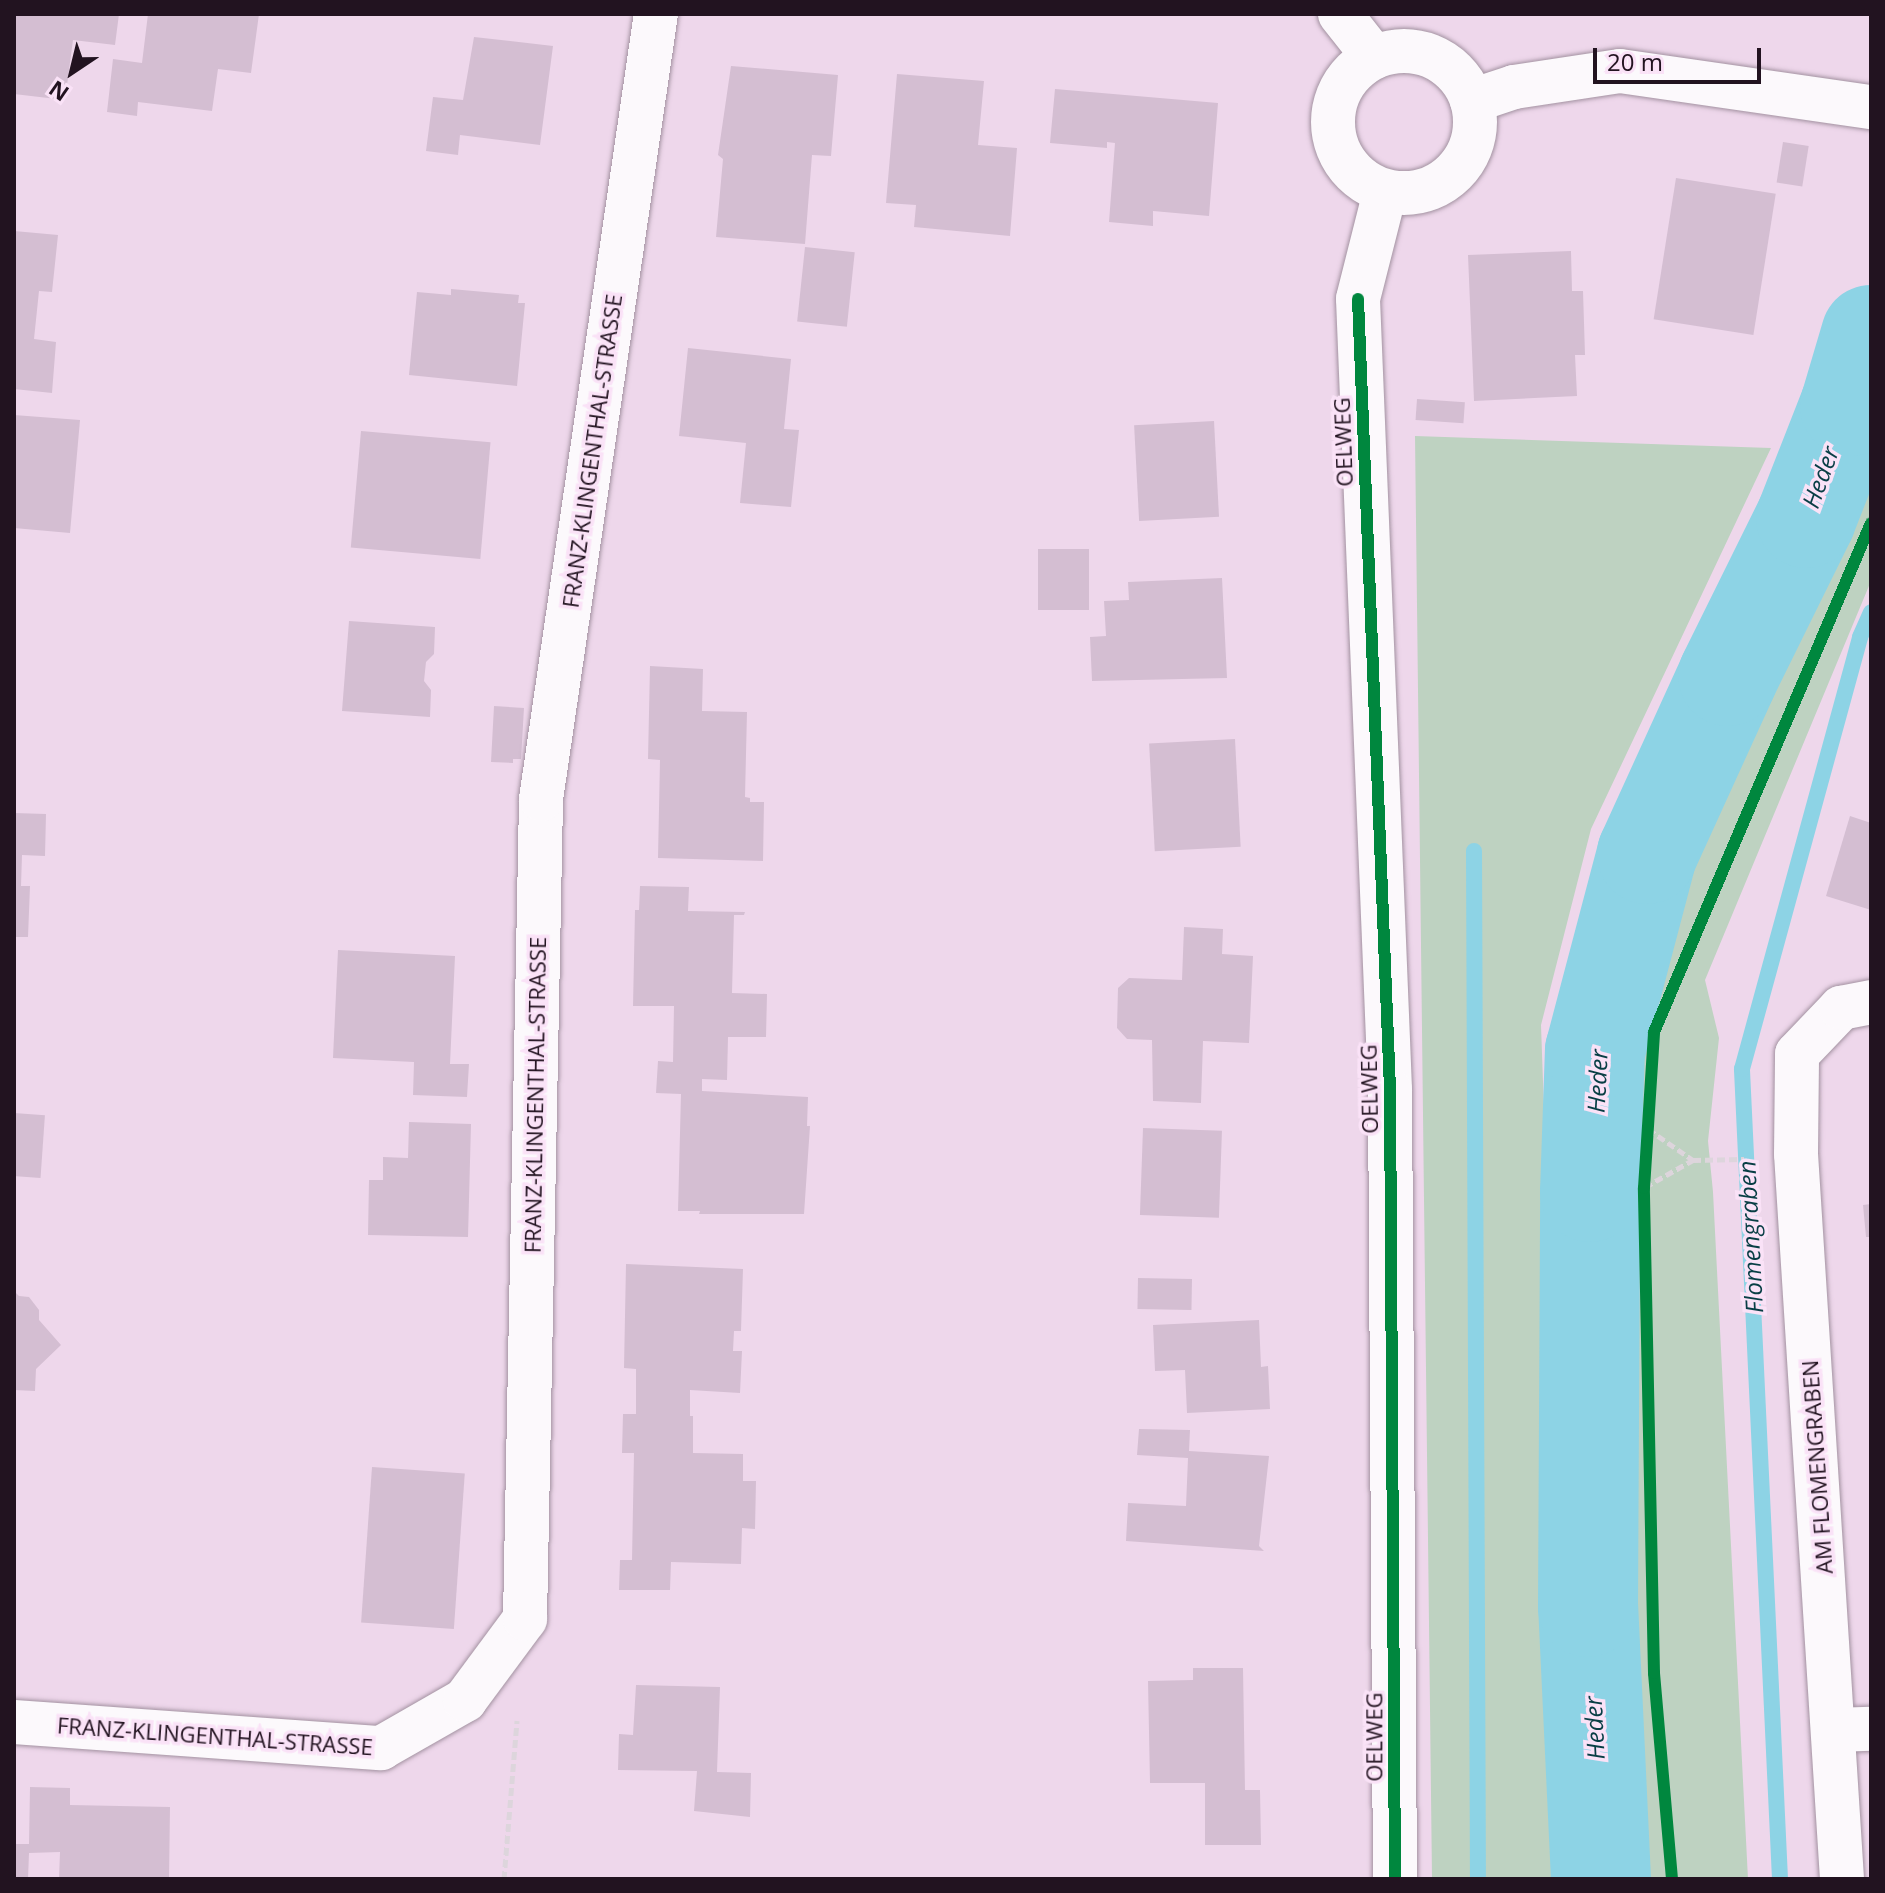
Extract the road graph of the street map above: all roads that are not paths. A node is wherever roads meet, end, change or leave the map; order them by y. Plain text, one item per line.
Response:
1 (656, 14) edge
2 (1340, 14) edge
3 (1374, 57) junction
4 (1472, 101) junction
5 (1856, 105) edge
6 (1385, 192) junction
7 (1871, 1002) edge
8 (14, 1722) edge
9 (1852, 1730) edge
10 (1395, 1879) edge
11 (1842, 1879) edge

1 - 8 street, FRANZ-KLINGENTHAL-STRASSE
2 - 3 street
3 - 4 street
3 - 6 street
4 - 5 street
4 - 6 street
6 - 10 street, OELWEG
7 - 9 street, AM FLOMENGRABEN
9 - 11 street, AM FLOMENGRABEN

